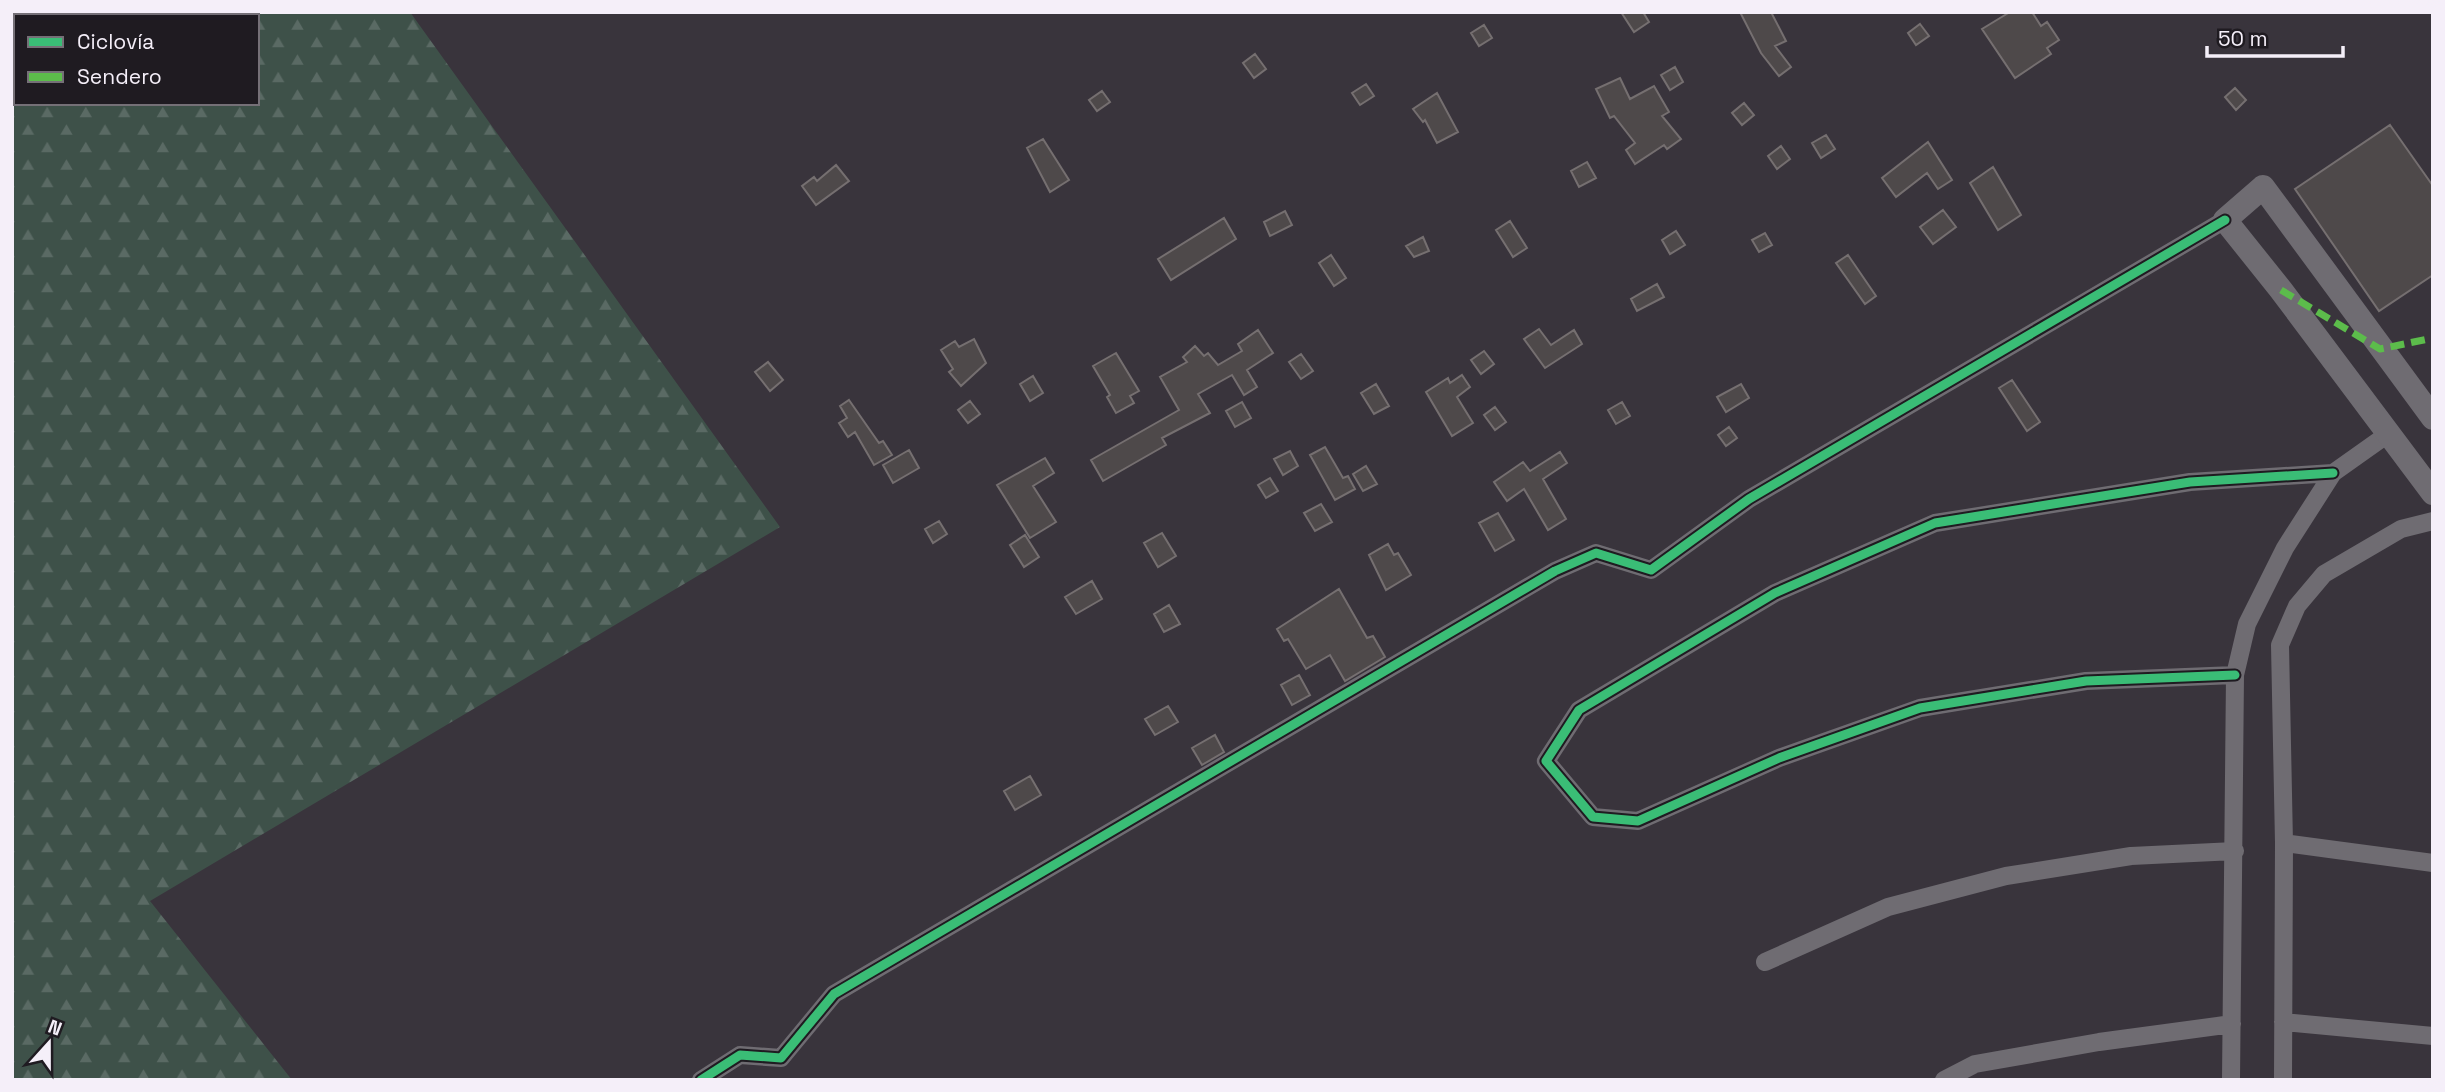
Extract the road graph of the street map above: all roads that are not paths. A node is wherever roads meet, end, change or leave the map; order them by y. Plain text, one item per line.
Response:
1 (2225, 220) junction
2 (2433, 418) edge
3 (2388, 434) junction
4 (2333, 472) junction
5 (2433, 493) edge
6 (2433, 521) edge
7 (2235, 675) junction
8 (2284, 843) junction
9 (2235, 851) junction
10 (2433, 863) edge
11 (1765, 962) dead end
12 (2283, 1022) junction
13 (2232, 1024) junction
14 (2433, 1036) edge
15 (701, 1080) edge
16 (1944, 1080) edge
17 (2231, 1080) edge
18 (2283, 1080) edge

1 - 2 main road
1 - 3 main road
1 - 15 street
3 - 4 street
3 - 5 main road
4 - 7 street
4 - 7 street
6 - 8 street
7 - 9 street
8 - 10 street
8 - 12 street
9 - 11 street
9 - 13 street
12 - 14 street
12 - 18 street
13 - 16 street
13 - 17 street

